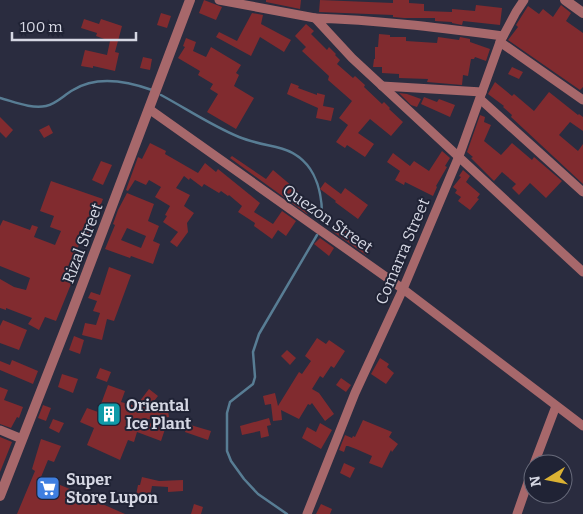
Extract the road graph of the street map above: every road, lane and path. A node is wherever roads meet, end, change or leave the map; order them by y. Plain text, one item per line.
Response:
1 (190, 0) edge
2 (220, 0) edge
3 (524, 0) edge
4 (565, 0) edge
5 (583, 13) edge
6 (315, 18) junction
7 (501, 39) junction
8 (382, 86) junction
9 (481, 95) junction
10 (583, 100) edge
11 (149, 109) junction
12 (459, 156) junction
13 (583, 192) edge
14 (583, 272) edge
15 (403, 288) junction
16 (556, 406) junction
17 (583, 426) edge
18 (0, 430) edge
19 (22, 439) junction
20 (538, 454) edge
21 (0, 496) edge
22 (523, 497) edge
23 (307, 514) edge
24 (517, 514) edge

1 - 11 street, Rizal Street
2 - 6 street
3 - 7 street, Comarra Street
4 - 5 street
6 - 7 street
6 - 8 street
7 - 9 street, Comarra Street
7 - 10 street
8 - 9 street
8 - 12 street
9 - 12 street, Comarra Street
9 - 13 street
11 - 15 street, Quezon Street
11 - 19 street, Rizal Street
12 - 14 street
12 - 15 street, Comarra Street
15 - 16 street, Quezon Street
15 - 23 street, Comarra Street
16 - 17 street, Quezon Street
16 - 20 street
18 - 19 street
19 - 21 street, Rizal Street
22 - 24 street

